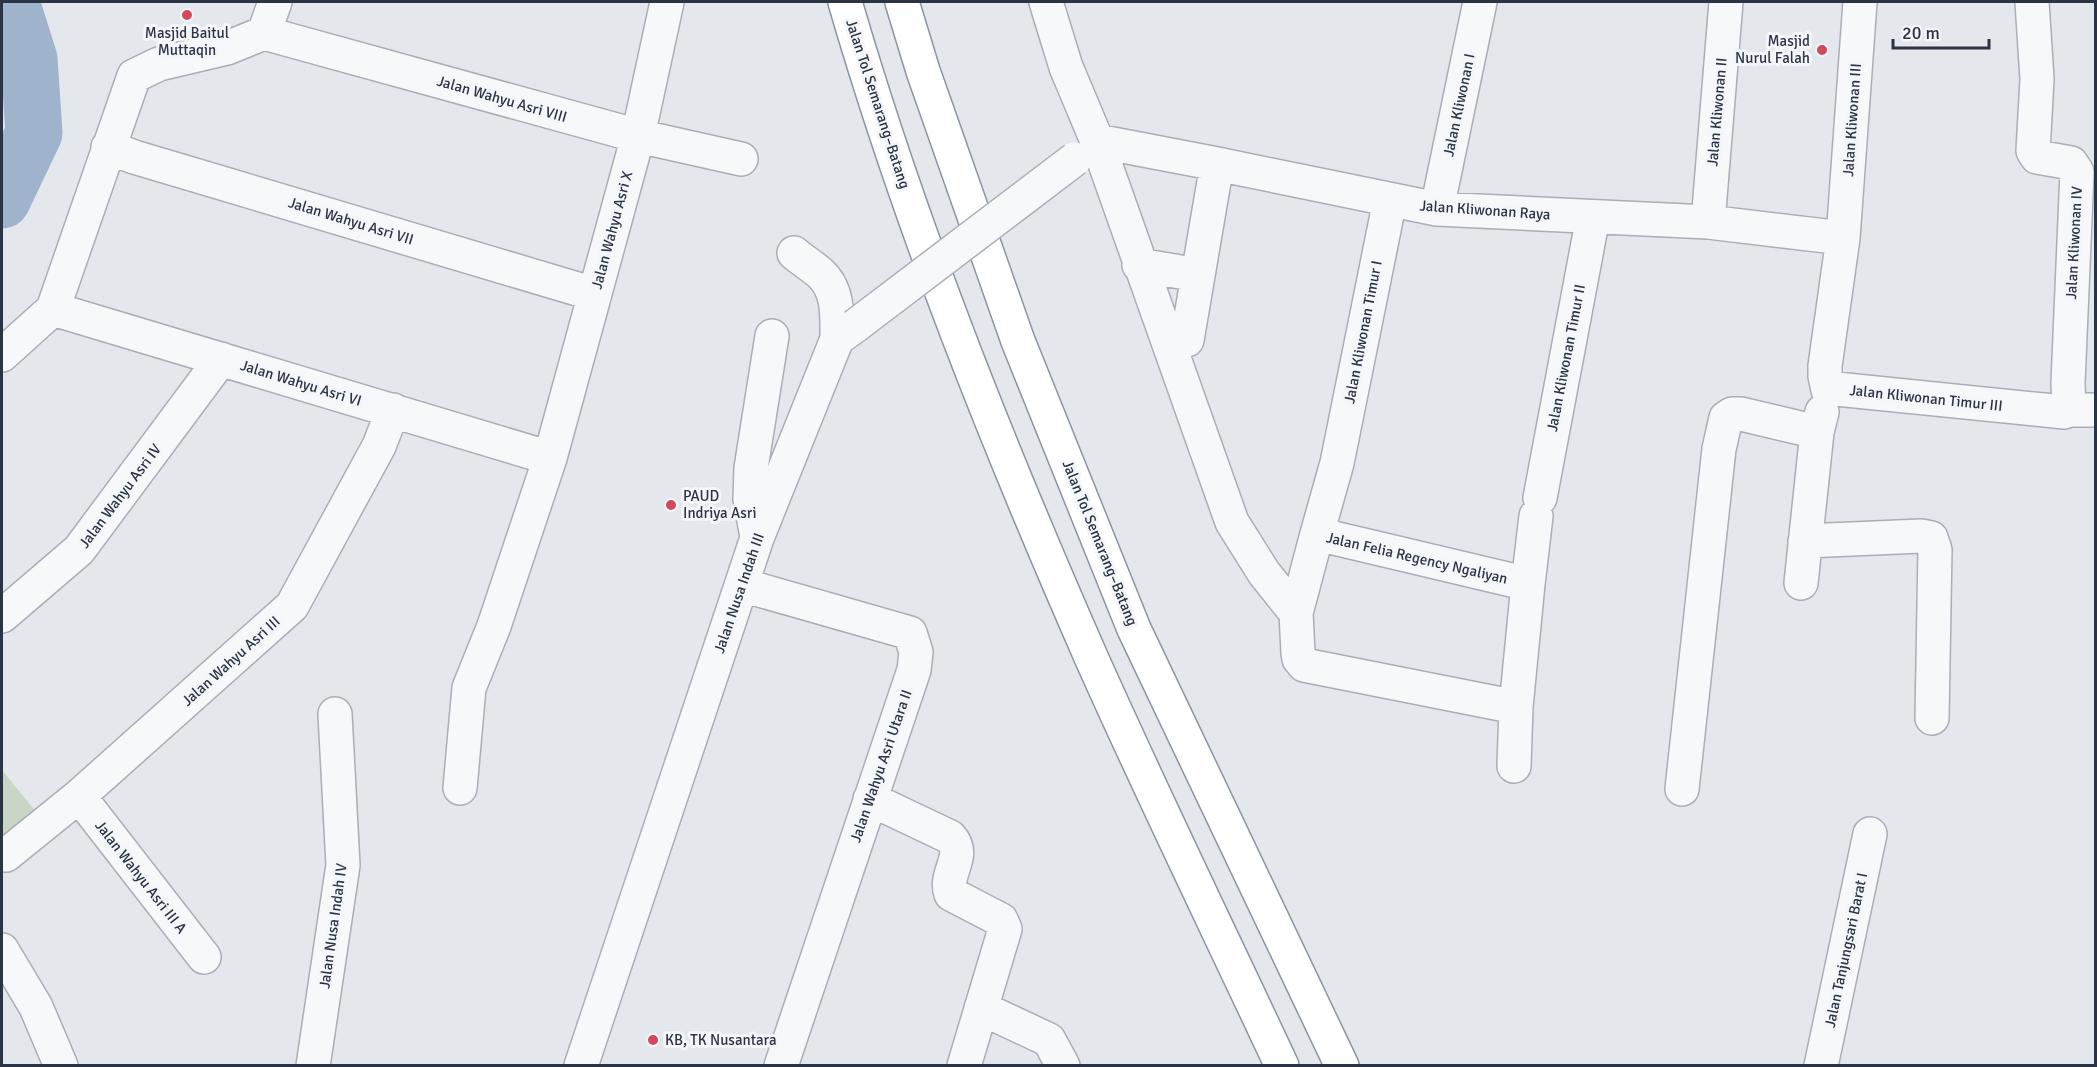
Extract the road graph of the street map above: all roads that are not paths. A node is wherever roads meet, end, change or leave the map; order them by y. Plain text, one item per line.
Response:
1 (275, 2) edge
2 (667, 2) edge
3 (845, 2) edge
4 (902, 2) edge
5 (1046, 2) edge
6 (1480, 2) edge
7 (1726, 2) edge
8 (1860, 2) edge
9 (2032, 2) edge
10 (264, 33) junction
11 (638, 136) junction
12 (108, 147) junction
13 (1086, 150) junction
14 (741, 159) dead end
15 (1216, 164) junction
16 (1390, 200) junction
17 (1437, 209) junction
18 (1593, 217) junction
19 (1708, 222) junction
20 (1843, 238) junction
21 (794, 253) dead end
22 (1140, 265) junction
23 (1198, 275) junction
24 (594, 294) junction
25 (53, 309) junction
26 (846, 332) junction
27 (772, 336) dead end
28 (1187, 340) dead end
29 (2, 355) edge
30 (221, 359) junction
31 (1828, 390) junction
32 (393, 410) junction
33 (2082, 410) edge
34 (1817, 432) junction
35 (550, 458) junction
36 (1317, 534) junction
37 (757, 538) junction
38 (1805, 541) junction
39 (1801, 583) dead end
40 (1528, 584) junction
41 (742, 585) junction
42 (1296, 613) junction
43 (2, 616) edge
44 (1516, 707) junction
45 (335, 714) dead end
46 (1932, 718) dead end
47 (1514, 766) dead end
48 (460, 788) dead end
49 (1682, 789) dead end
50 (79, 796) junction
51 (870, 799) junction
52 (1870, 834) dead end
53 (3, 860) edge
54 (2, 950) edge
55 (204, 957) dead end
56 (981, 1008) junction
57 (61, 1065) edge
58 (313, 1065) edge
59 (581, 1065) edge
60 (781, 1065) edge
61 (963, 1065) edge
62 (1064, 1065) edge
63 (1282, 1065) edge
64 (1342, 1065) edge
65 (1821, 1065) edge

1 - 10 street
2 - 11 street, Jalan Wahyu Asri X
3 - 63 highway, Jalan Tol Semarang–Batang
4 - 64 highway, Jalan Tol Semarang–Batang
5 - 13 street
6 - 17 street, Jalan Kliwonan I
7 - 19 street, Jalan Kliwonan II
8 - 20 street, Jalan Kliwonan III
9 - 33 street, Jalan Kliwonan IV
10 - 11 street, Jalan Wahyu Asri VIII
10 - 12 street
11 - 14 street, Jalan Wahyu Asri VIII
11 - 24 street, Jalan Wahyu Asri X
12 - 24 street, Jalan Wahyu Asri VII
12 - 25 street
13 - 15 street, Jalan Kliwonan Raya
13 - 22 street
13 - 26 street, bridge
15 - 16 street, Jalan Kliwonan Raya
15 - 23 street
16 - 17 street, Jalan Kliwonan Raya
16 - 36 street, Jalan Kliwonan Timur I
17 - 18 street, Jalan Kliwonan Raya
18 - 19 street, Jalan Kliwonan Raya
18 - 40 street, Jalan Kliwonan Timur II
19 - 20 street, Jalan Kliwonan Raya
20 - 31 street, Jalan Kliwonan Timur III
21 - 26 street
22 - 23 street
22 - 42 street
23 - 28 street
24 - 35 street, Jalan Wahyu Asri X
25 - 29 street
25 - 30 street, Jalan Wahyu Asri VI
26 - 37 street, Jalan Nusa Indah III
27 - 37 street
30 - 32 street, Jalan Wahyu Asri VI
30 - 43 street, Jalan Wahyu Asri IV
31 - 33 street, Jalan Kliwonan Timur III
31 - 34 street
32 - 35 street, Jalan Wahyu Asri VI
32 - 50 street, Jalan Wahyu Asri III
34 - 38 street
34 - 49 street
35 - 48 street
36 - 40 street, Jalan Felia Regency Ngaliyan
36 - 42 street, Jalan Felia Regency Ngaliyan
37 - 41 street, Jalan Nusa Indah III
38 - 39 street
38 - 46 street
40 - 44 street, Jalan Felia Regency Ngaliyan
41 - 51 street, Jalan Wahyu Asri Utara II
41 - 59 street, Jalan Nusa Indah III
42 - 44 street, Jalan Felia Regency Ngaliyan
44 - 47 street
45 - 58 street, Jalan Nusa Indah IV
50 - 53 street, Jalan Wahyu Asri III
50 - 55 street, Jalan Wahyu Asri III A
51 - 56 street
51 - 60 street, Jalan Wahyu Asri Utara II
52 - 65 street, Jalan Tanjungsari Barat I
54 - 57 street
56 - 61 street
56 - 62 street

